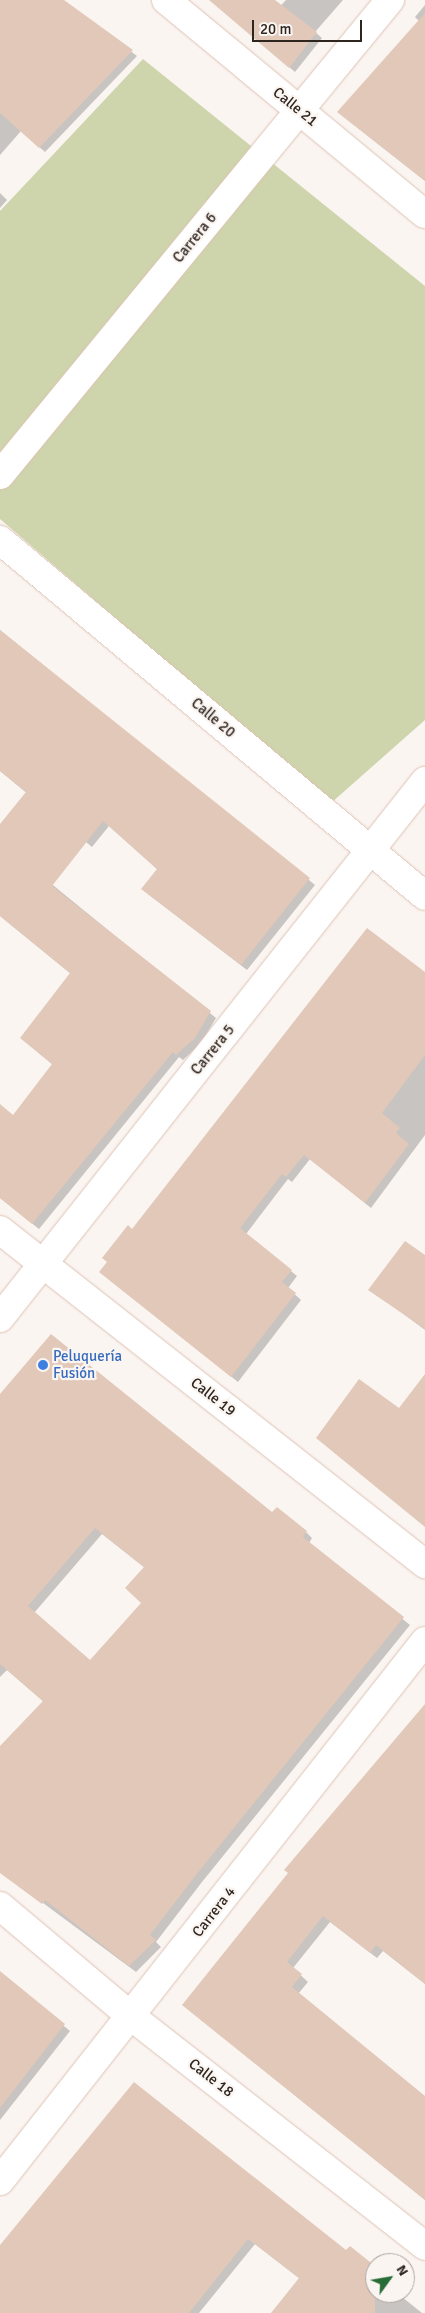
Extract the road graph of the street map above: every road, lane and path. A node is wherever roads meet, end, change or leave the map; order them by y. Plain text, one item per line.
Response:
1 (166, 0) edge
2 (390, 0) edge
3 (299, 110) junction
4 (425, 214) edge
5 (0, 475) edge
6 (0, 540) edge
7 (425, 782) edge
8 (371, 851) junction
9 (425, 896) edge
10 (0, 1230) edge
11 (43, 1263) junction
12 (0, 1318) edge
13 (425, 1564) edge
14 (425, 1641) edge
15 (0, 1906) edge
16 (132, 2017) junction
17 (0, 2180) edge
18 (425, 2246) edge

1 - 3 street, Calle 21
2 - 3 street, Carrera 6
3 - 4 street, Calle 21
3 - 5 street, Carrera 6
6 - 8 street, Calle 20
7 - 8 street, Carrera 5
8 - 9 street, Calle 20
8 - 11 street, Carrera 5
10 - 11 street, Calle 19
11 - 12 street, Carrera 5
11 - 13 street, Calle 19
14 - 16 street, Carrera 4
15 - 16 street, Calle 18
16 - 17 street, Carrera 4
16 - 18 street, Calle 18

